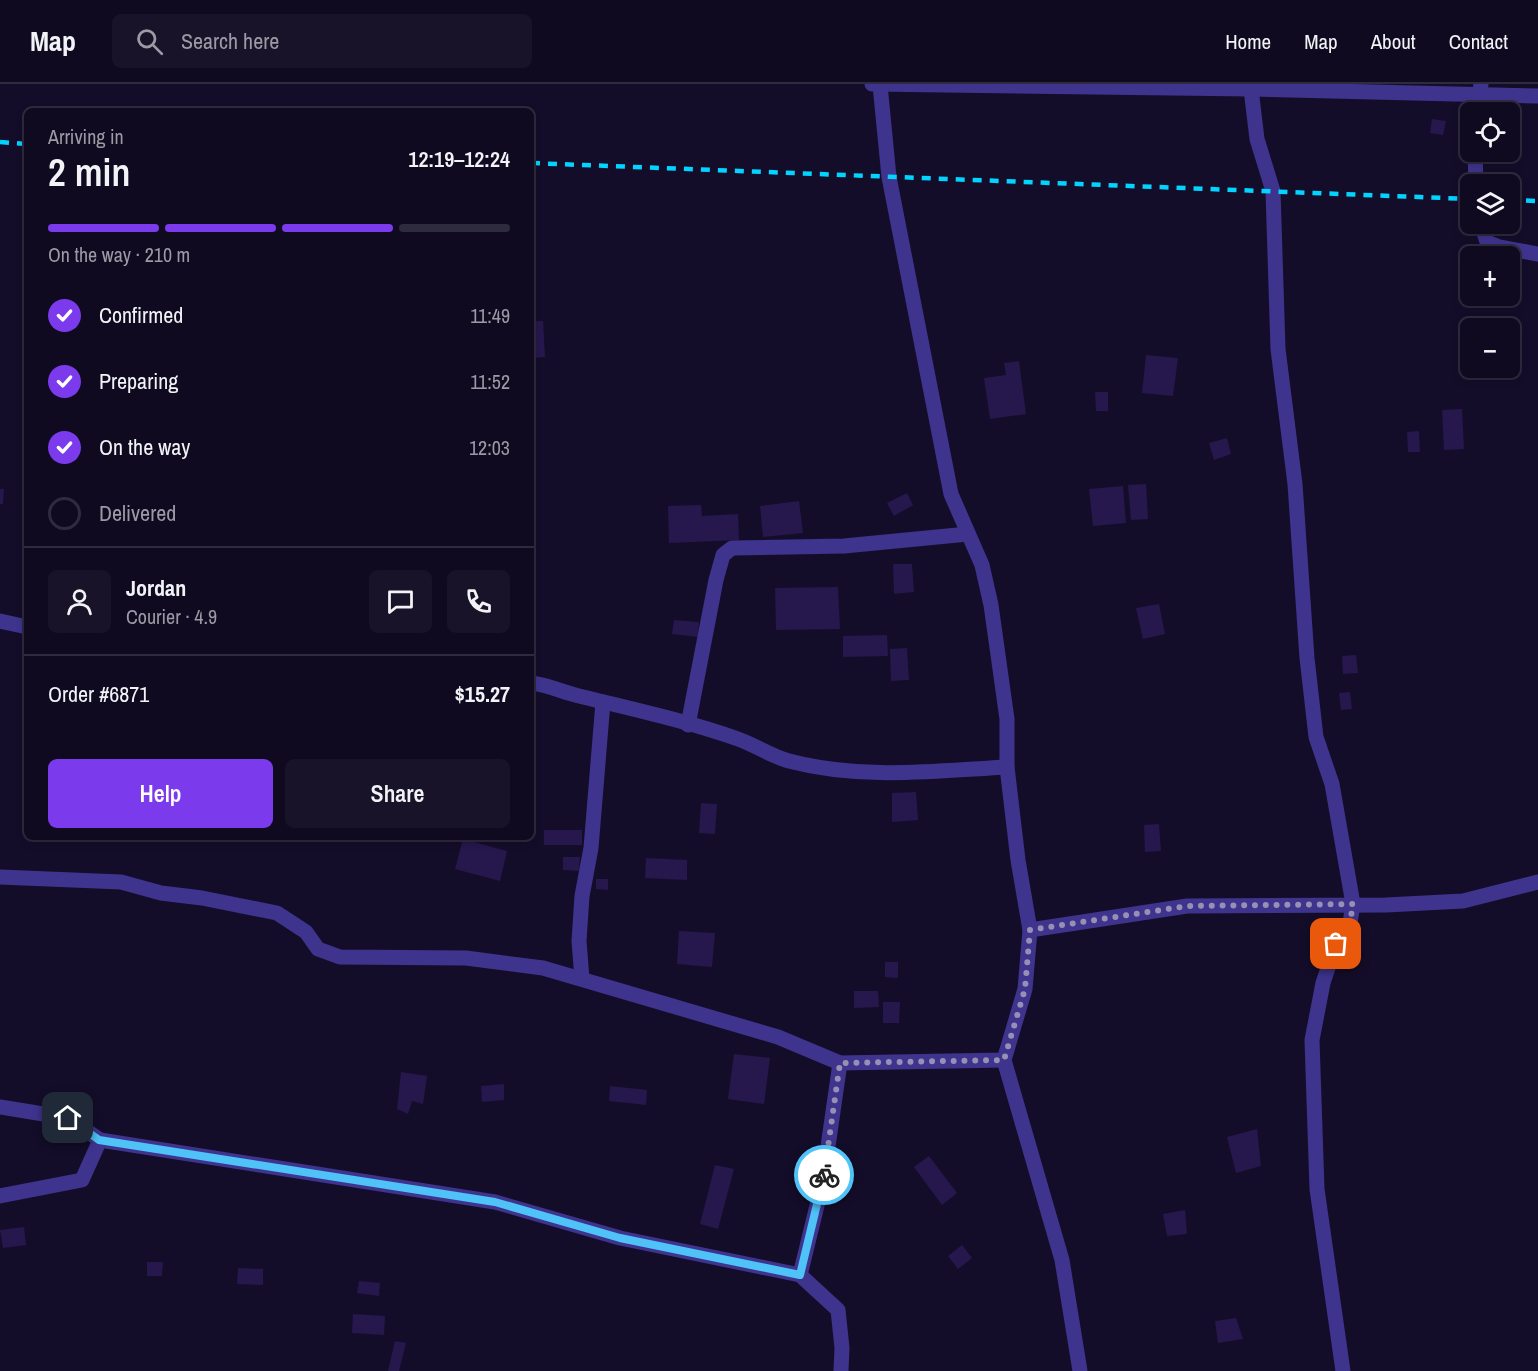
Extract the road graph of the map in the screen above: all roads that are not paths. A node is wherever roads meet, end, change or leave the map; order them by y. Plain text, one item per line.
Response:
1 (875, 85) edge
2 (1251, 89) junction
3 (1481, 89) edge
4 (1538, 96) edge
5 (1484, 234) edge
6 (1538, 254) edge
7 (968, 534) junction
8 (0, 621) edge
9 (24, 626) edge
10 (534, 683) edge
11 (603, 702) junction
12 (688, 725) junction
13 (1007, 767) junction
14 (0, 877) edge
15 (1538, 882) edge
16 (1353, 904) junction
17 (1030, 930) junction
18 (582, 979) junction
19 (1004, 1060) junction
20 (840, 1063) junction
21 (0, 1107) edge
22 (99, 1140) junction
23 (0, 1196) edge
24 (800, 1275) junction
25 (841, 1371) edge
26 (1080, 1371) edge
27 (1343, 1371) edge

1 - 2 street
1 - 7 street
2 - 3 street
2 - 16 street
3 - 4 street
5 - 6 street
7 - 12 street
7 - 13 street
8 - 9 street
10 - 11 street
11 - 12 street
11 - 18 street
12 - 13 street
13 - 17 street
14 - 18 street
15 - 16 street
16 - 17 street
16 - 27 street
17 - 19 street
18 - 20 street
19 - 20 street
19 - 26 street
20 - 24 street
21 - 22 street
22 - 23 street
22 - 24 street
24 - 25 street

